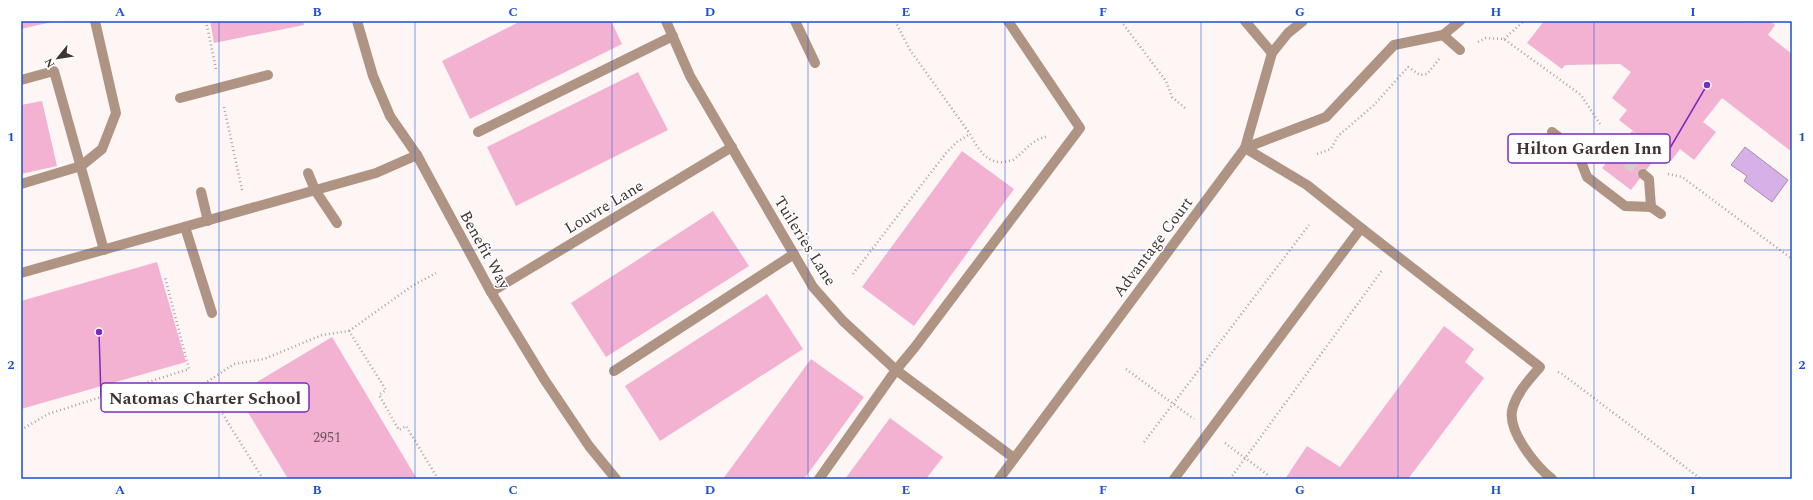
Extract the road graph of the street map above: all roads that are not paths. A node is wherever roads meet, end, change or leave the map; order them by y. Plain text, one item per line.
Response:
1 (95, 21) edge
2 (357, 21) edge
3 (666, 21) edge
4 (795, 21) edge
5 (1008, 21) edge
6 (1245, 21) edge
7 (1303, 21) edge
8 (1460, 21) edge
9 (1443, 35) junction
10 (672, 36) junction
11 (1460, 50) road end
12 (1272, 53) junction
13 (815, 63) dead end
14 (268, 75) dead end
15 (21, 80) edge
16 (180, 98) dead end
17 (478, 132) dead end
18 (1552, 132) dead end
19 (732, 147) junction
20 (1245, 148) junction
21 (1577, 151) junction
22 (1614, 154) tunnel mouth
23 (417, 155) junction
24 (81, 166) junction
25 (308, 173) dead end
26 (1643, 174) tunnel mouth
27 (21, 184) edge
28 (315, 190) junction
29 (201, 192) dead end
30 (1651, 207) junction
31 (1661, 214) dead end
32 (208, 221) junction
33 (337, 223) dead end
34 (185, 227) junction
35 (1360, 228) junction
36 (104, 250) junction
37 (794, 254) junction
38 (21, 273) edge
39 (491, 292) junction
40 (212, 313) dead end
41 (896, 370) junction
42 (614, 371) dead end
43 (1014, 458) junction
44 (615, 479) edge
45 (819, 479) edge
46 (999, 479) edge
47 (1174, 479) edge
48 (1552, 479) edge

1 - 24 street
2 - 23 street, Benefit Way
3 - 10 street, Tuileries Lane
4 - 13 street
5 - 41 street
6 - 12 street
7 - 12 street, Advantage Court
8 - 9 street
9 - 11 street
9 - 20 street
10 - 17 street
10 - 19 street, Tuileries Lane
12 - 20 street, Advantage Court
14 - 16 street
15 - 24 street
18 - 21 street
19 - 37 street, Tuileries Lane
19 - 39 street, Louvre Lane
20 - 35 street
20 - 43 street, Advantage Court
21 - 22 street
21 - 30 street
23 - 28 street
23 - 39 street, Benefit Way
24 - 27 street
24 - 36 street
25 - 28 street
26 - 30 street
28 - 32 street
28 - 33 street
29 - 32 street
30 - 31 street
32 - 34 street
34 - 36 street
34 - 40 street
35 - 47 street
35 - 48 street
36 - 38 street
37 - 41 street, Tuileries Lane
37 - 42 street
39 - 44 street, Benefit Way
41 - 43 street, Tuileries Lane
41 - 45 street
43 - 46 street, Advantage Court

